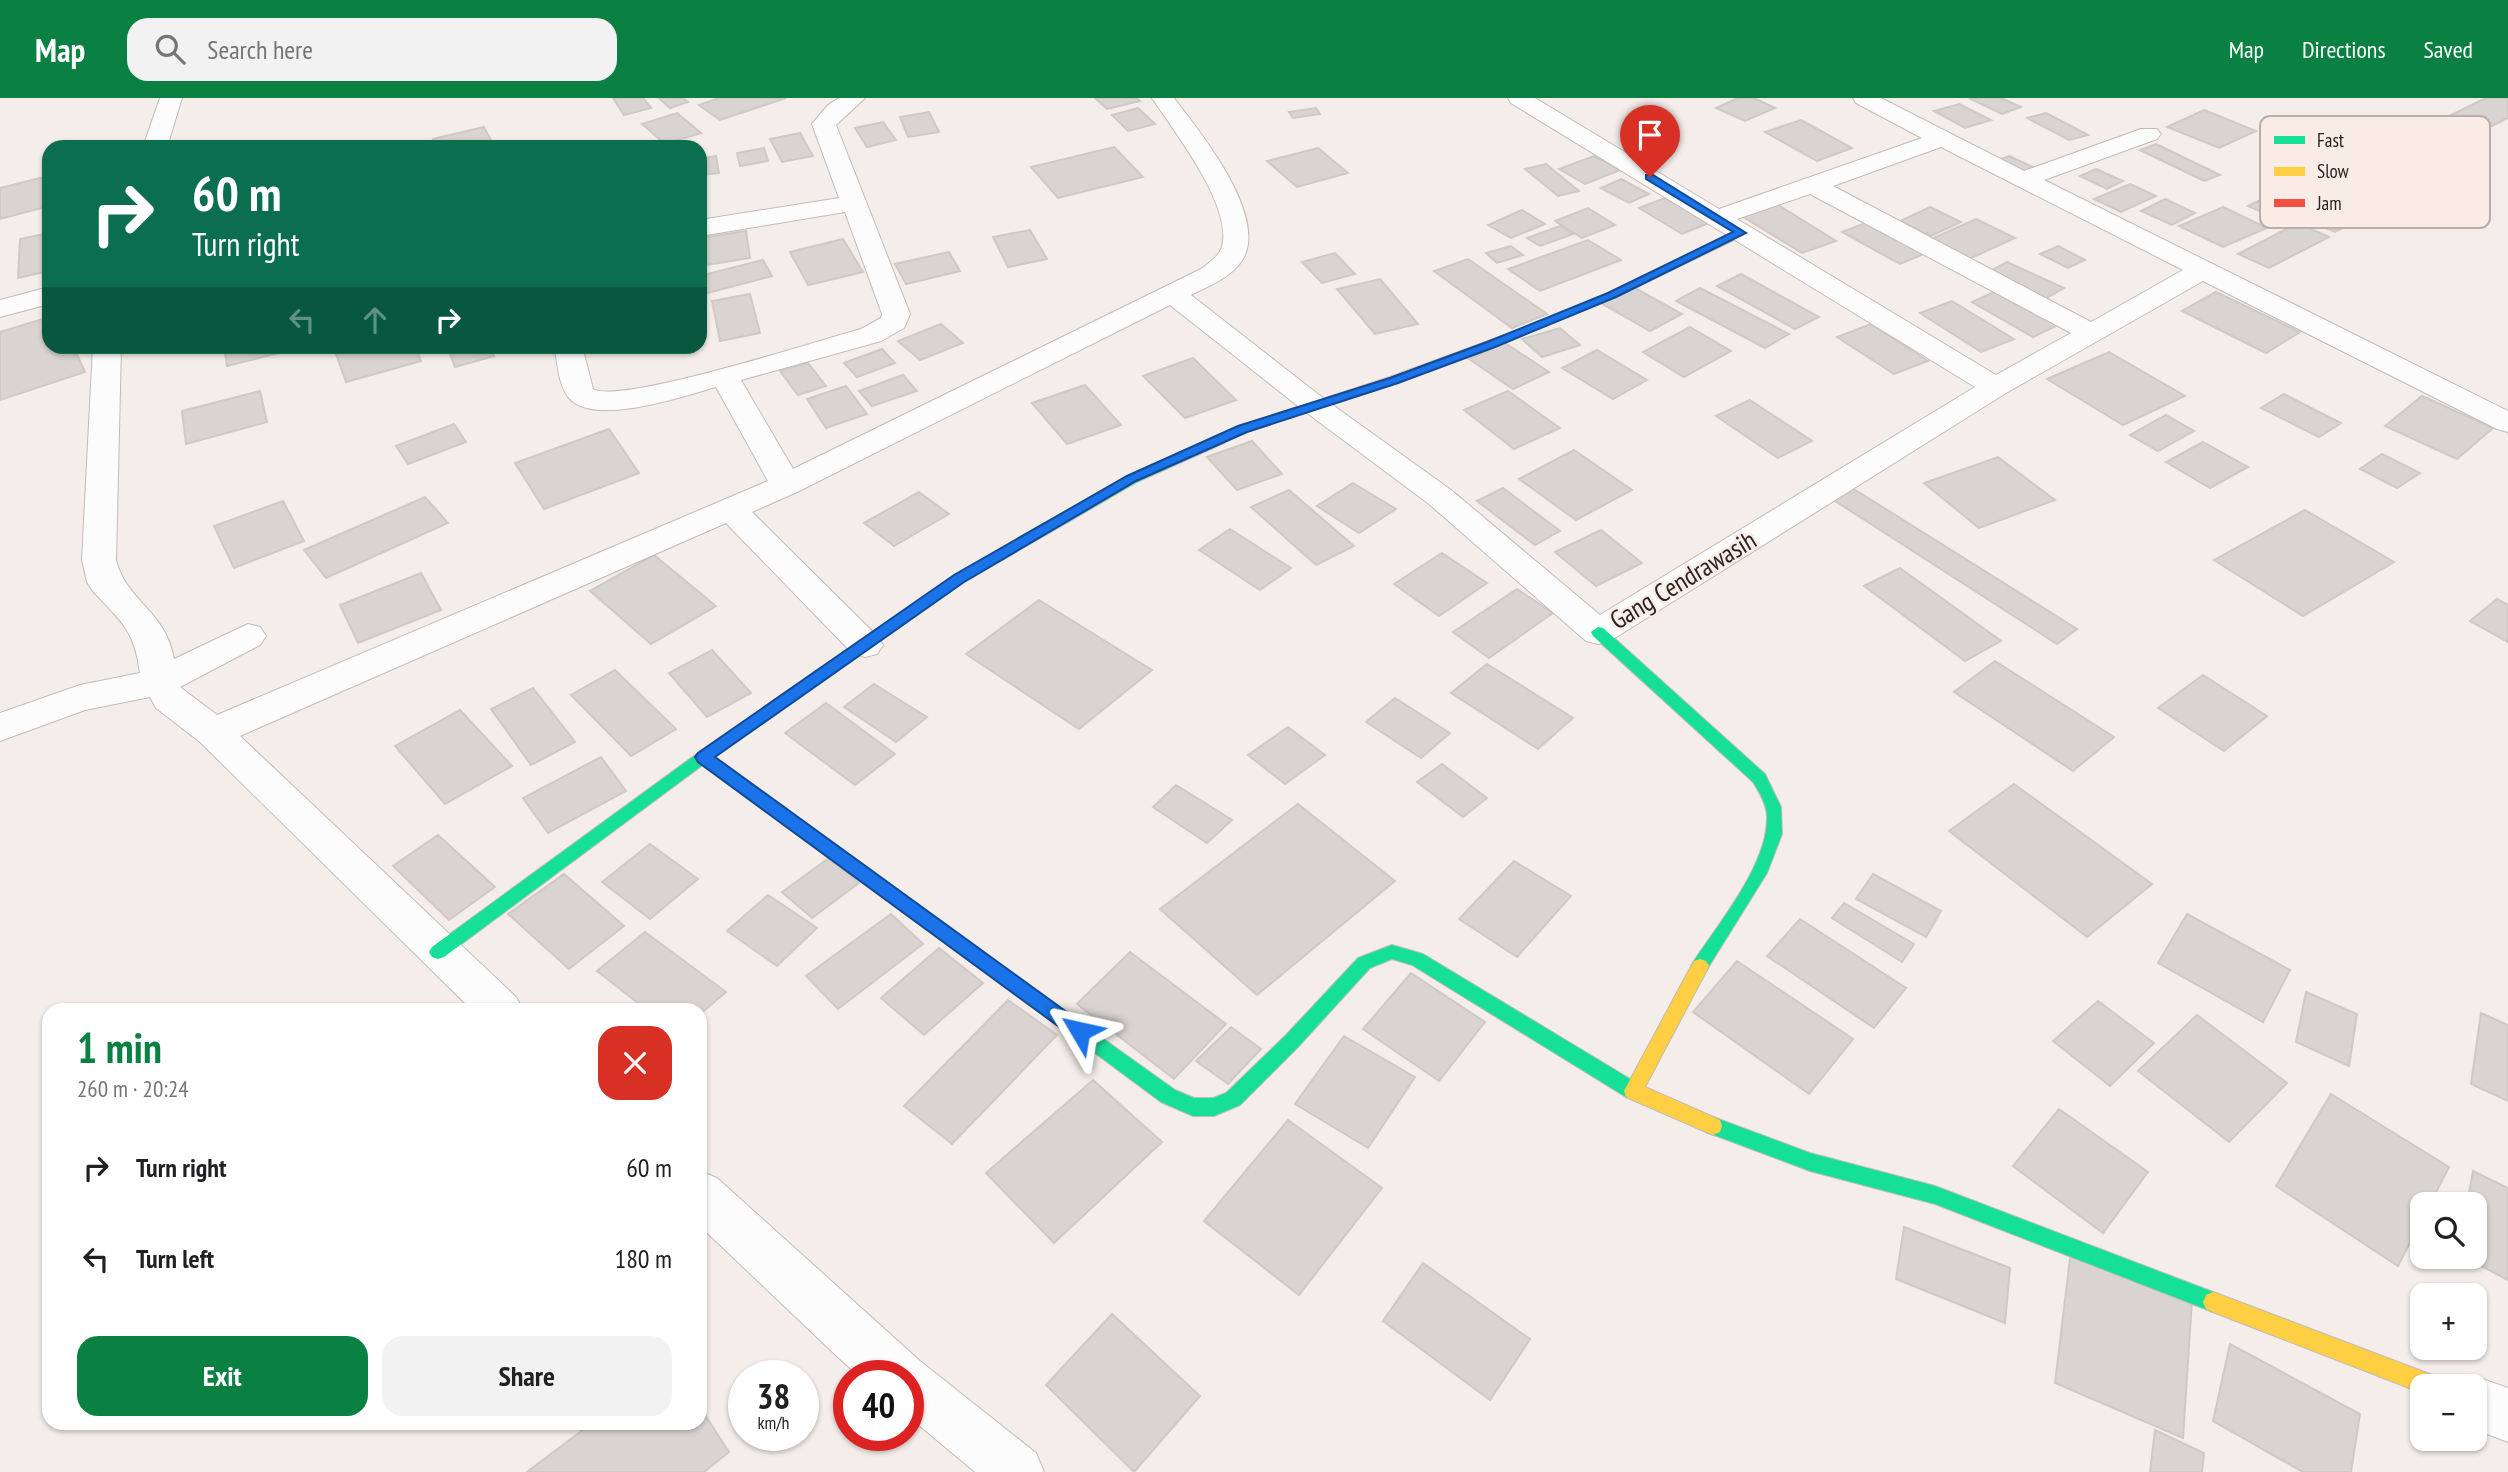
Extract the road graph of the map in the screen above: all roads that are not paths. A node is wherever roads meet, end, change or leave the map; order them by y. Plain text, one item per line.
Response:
1 (171, 98) edge
2 (853, 98) edge
3 (1163, 98) edge
4 (1519, 98) edge
5 (1864, 98) edge
6 (2149, 134) dead end
7 (1942, 139) junction
8 (157, 140) edge
9 (2025, 179) junction
10 (1813, 185) junction
11 (854, 203) junction
12 (1717, 218) junction
13 (707, 227) edge
14 (1740, 233) junction
15 (2201, 271) junction
16 (1171, 293) junction
17 (42, 297) edge
18 (0, 309) edge
19 (2090, 331) junction
20 (107, 354) edge
21 (570, 354) edge
22 (724, 376) junction
23 (1996, 387) junction
24 (1313, 404) junction
25 (2508, 424) edge
26 (786, 485) junction
27 (730, 509) junction
28 (1598, 632) junction
29 (248, 636) dead end
30 (865, 645) junction
31 (159, 682) junction
32 (0, 727) edge
33 (224, 728) junction
34 (703, 757) junction
35 (438, 952) junction
36 (493, 1003) edge
37 (1633, 1091) junction
38 (707, 1201) edge
39 (881, 1360) edge
40 (2410, 1378) edge
41 (924, 1395) edge
42 (2487, 1407) edge
43 (2508, 1415) edge
44 (1017, 1472) edge

1 - 8 street
2 - 11 street
3 - 16 street
4 - 12 street
5 - 7 street
6 - 9 street
7 - 9 street
7 - 10 street
9 - 15 street
10 - 12 street
10 - 19 street
11 - 13 street
11 - 22 street
12 - 14 street
14 - 23 street
14 - 24 street
15 - 19 street, Gang Cendrawasih
15 - 25 street
16 - 24 street, Gang Cendrawasih
16 - 26 street
17 - 18 street
19 - 23 street, Gang Cendrawasih
20 - 31 street
21 - 22 street
22 - 26 street
23 - 28 street, Gang Cendrawasih
24 - 28 street, Gang Cendrawasih
24 - 30 street
26 - 27 street
27 - 30 street
27 - 33 street
28 - 37 street
29 - 31 street
30 - 34 street
31 - 32 street
31 - 33 street
33 - 35 street
34 - 35 street
34 - 37 street
35 - 36 street
37 - 40 street
38 - 39 street
41 - 44 street
42 - 43 street

